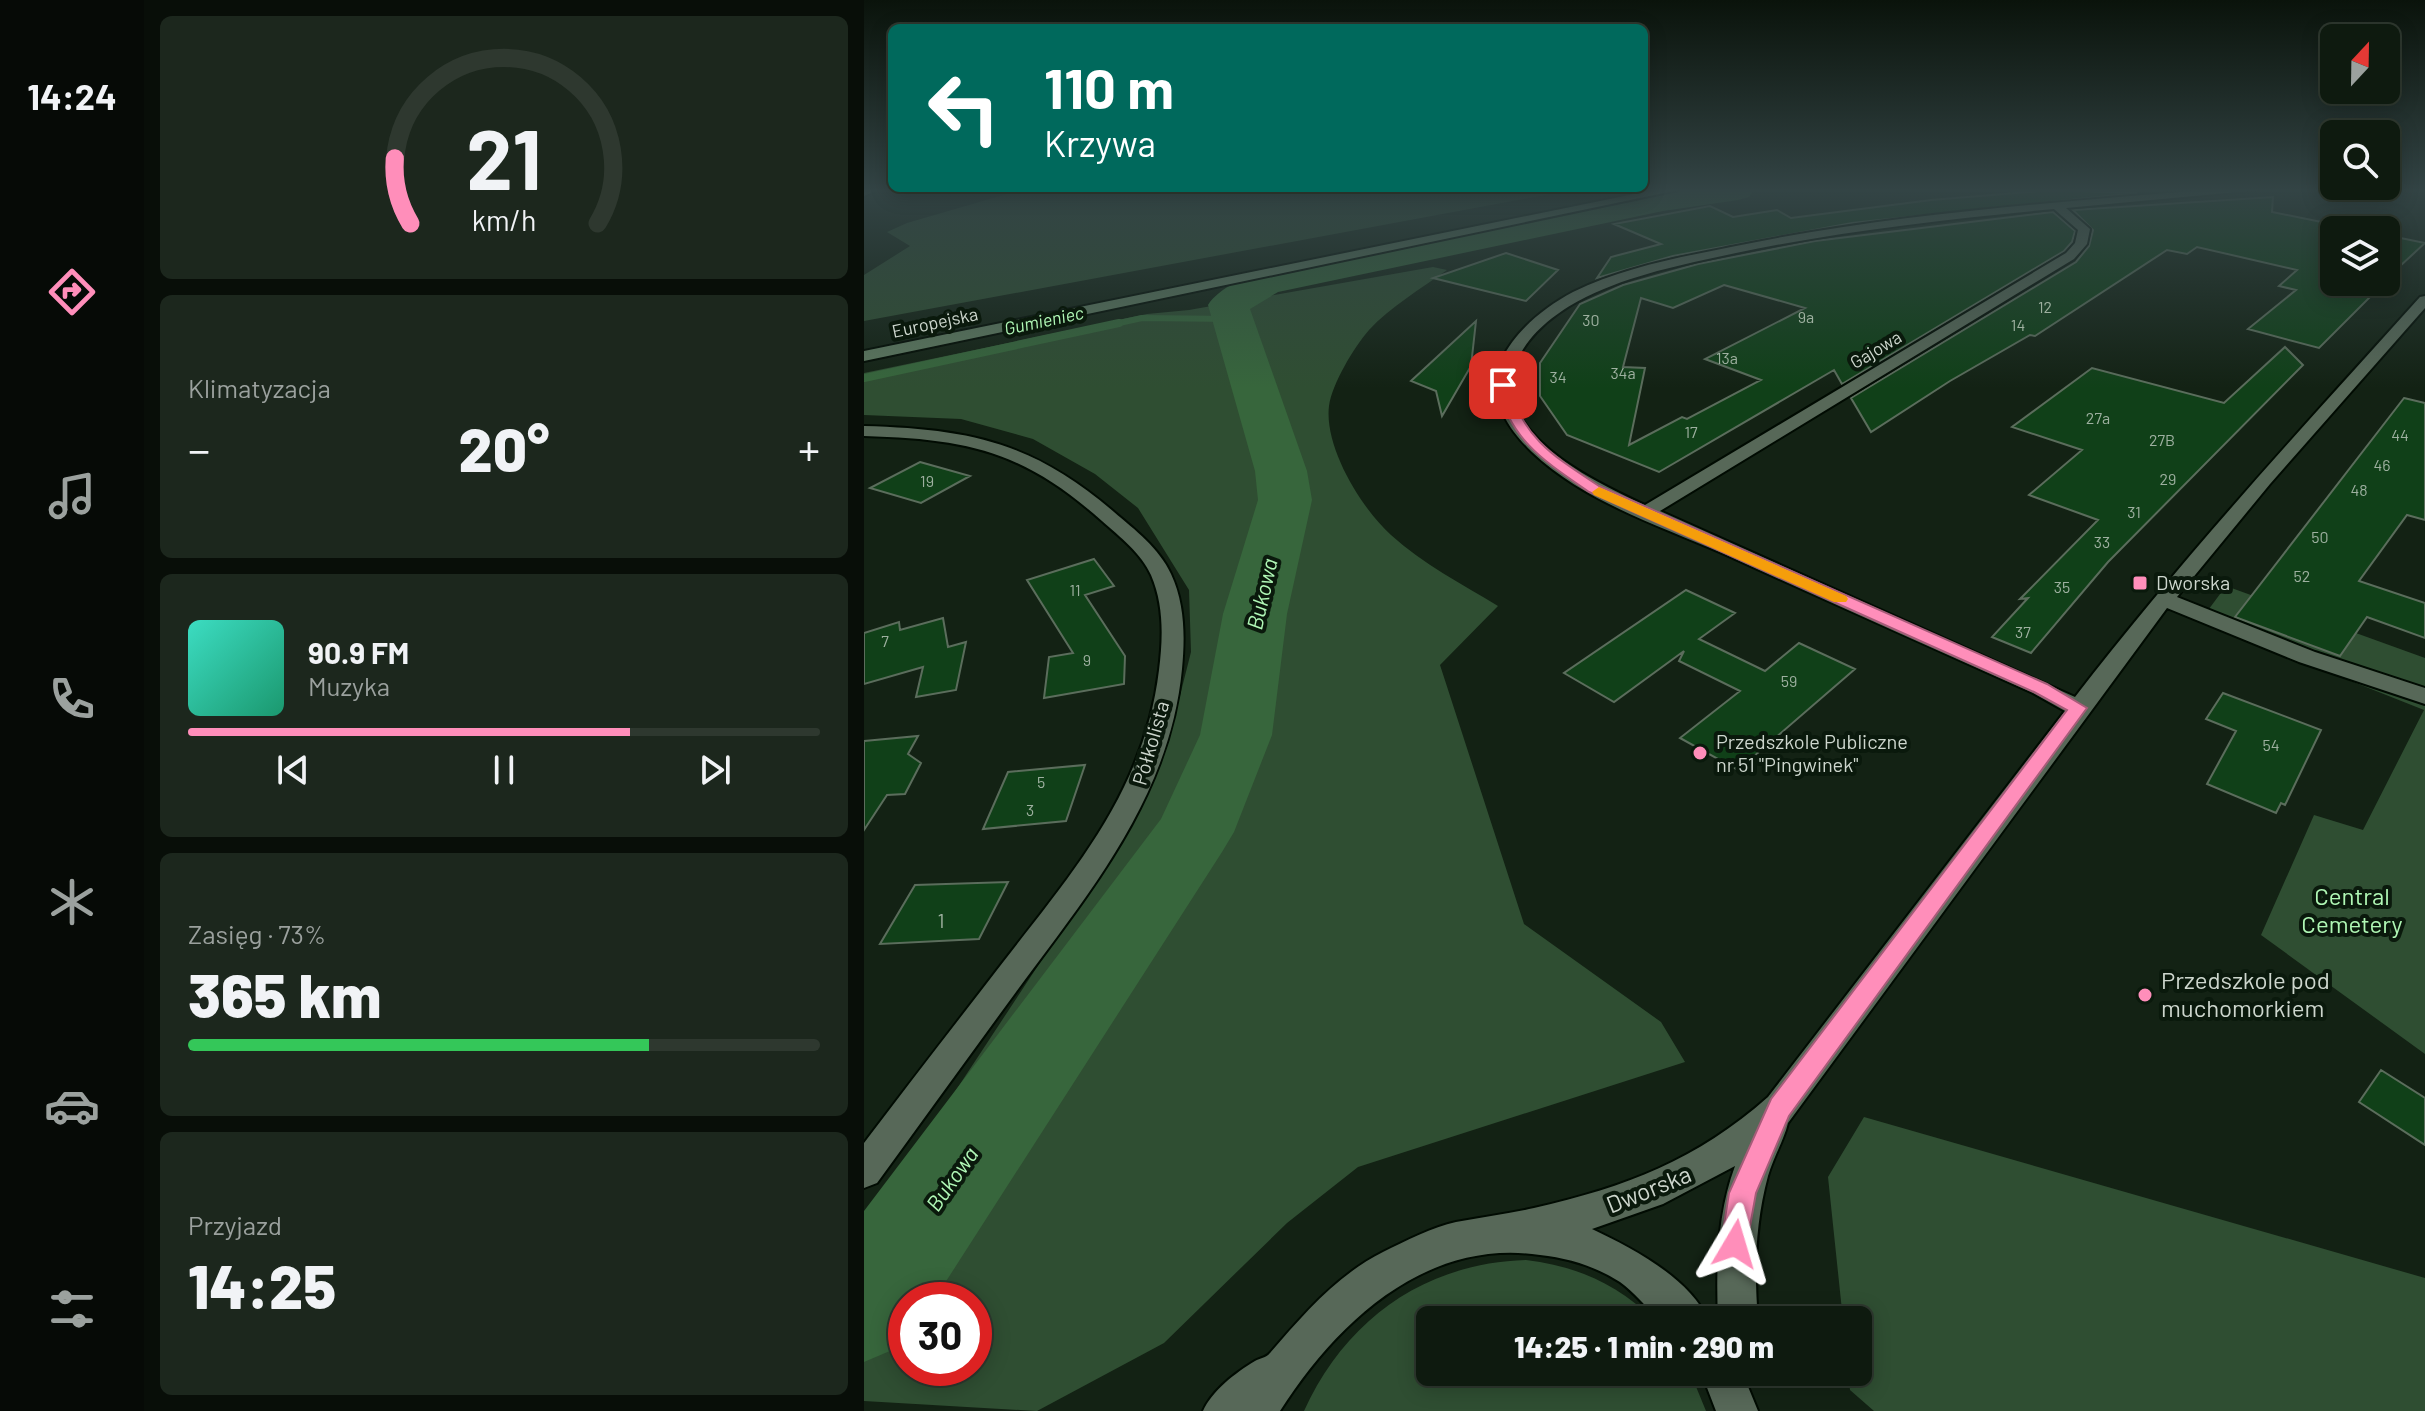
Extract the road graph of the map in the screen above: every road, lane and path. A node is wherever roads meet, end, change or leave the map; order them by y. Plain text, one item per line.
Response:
1 (1284, 256) edge
2 (1352, 256) edge
3 (1712, 256) edge
4 (2070, 256) edge
5 (1198, 273) dead end
6 (1064, 300) dead end
7 (2425, 300) edge
8 (864, 340) edge
9 (864, 356) edge
10 (864, 431) edge
11 (1644, 513) junction
12 (2163, 599) junction
13 (2425, 696) edge
14 (2078, 708) junction
15 (1780, 1108) junction
16 (864, 1171) edge
17 (1500, 1234) junction
18 (1675, 1306) edge
19 (1737, 1306) edge
20 (1289, 1357) junction
21 (1727, 1386) edge
22 (1743, 1386) edge
23 (1224, 1411) edge
24 (1256, 1411) edge
25 (1737, 1411) edge
26 (1746, 1411) edge

1 - 5 main road
2 - 9 main road, Europejska
3 - 11 street
4 - 11 street, Gajowa
6 - 8 main road, Europejska
7 - 12 street, Dworska
10 - 16 street, Półkolista
11 - 14 street
12 - 13 street
12 - 14 street, Dworska
14 - 15 street, Dworska
15 - 17 street, Dworska
15 - 19 street, Dworska
17 - 18 street
17 - 20 street
20 - 23 street
20 - 24 street
21 - 25 street
22 - 26 street

